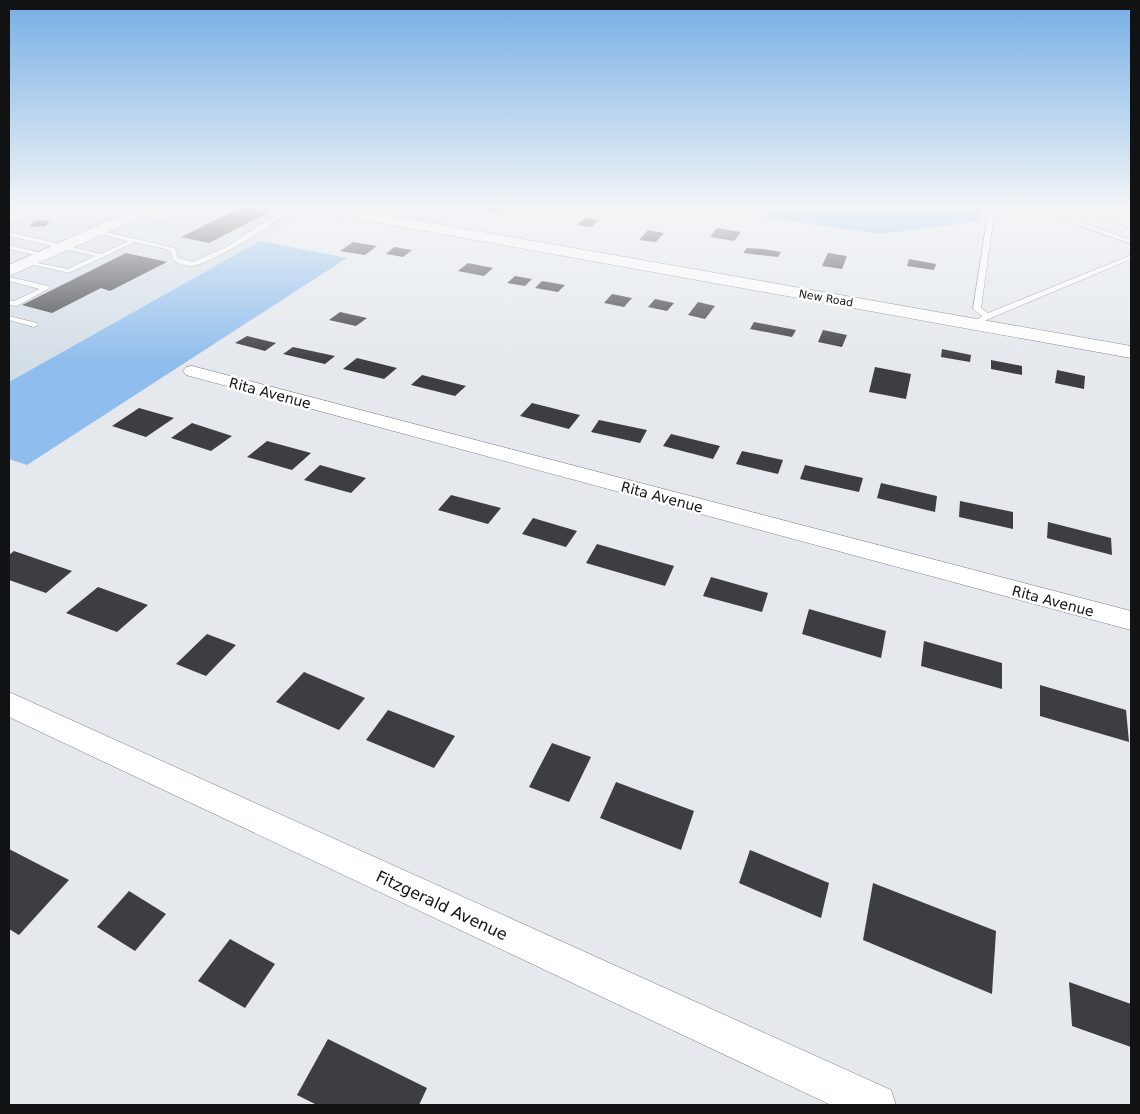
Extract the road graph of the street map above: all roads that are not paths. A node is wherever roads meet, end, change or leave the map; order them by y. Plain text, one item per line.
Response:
1 (37, 259) edge
2 (95, 259) edge
3 (175, 259) edge
4 (206, 259) edge
5 (615, 259) edge
6 (984, 259) edge
7 (1126, 259) edge
8 (28, 263) junction
9 (9, 271) edge
10 (9, 279) edge
11 (9, 302) edge
12 (9, 318) edge
13 (982, 321) junction
14 (34, 324) dead end
15 (1131, 352) edge
16 (192, 372) dead end
17 (1131, 621) edge
18 (9, 704) edge
19 (876, 1105) edge

1 - 8 street
2 - 8 lane
3 - 4 lane
5 - 13 street, New Road
6 - 13 lane
7 - 13 lane
8 - 9 street
10 - 11 lane
12 - 14 lane
13 - 15 street, New Road
16 - 17 street, Rita Avenue
18 - 19 street, Fitzgerald Avenue

